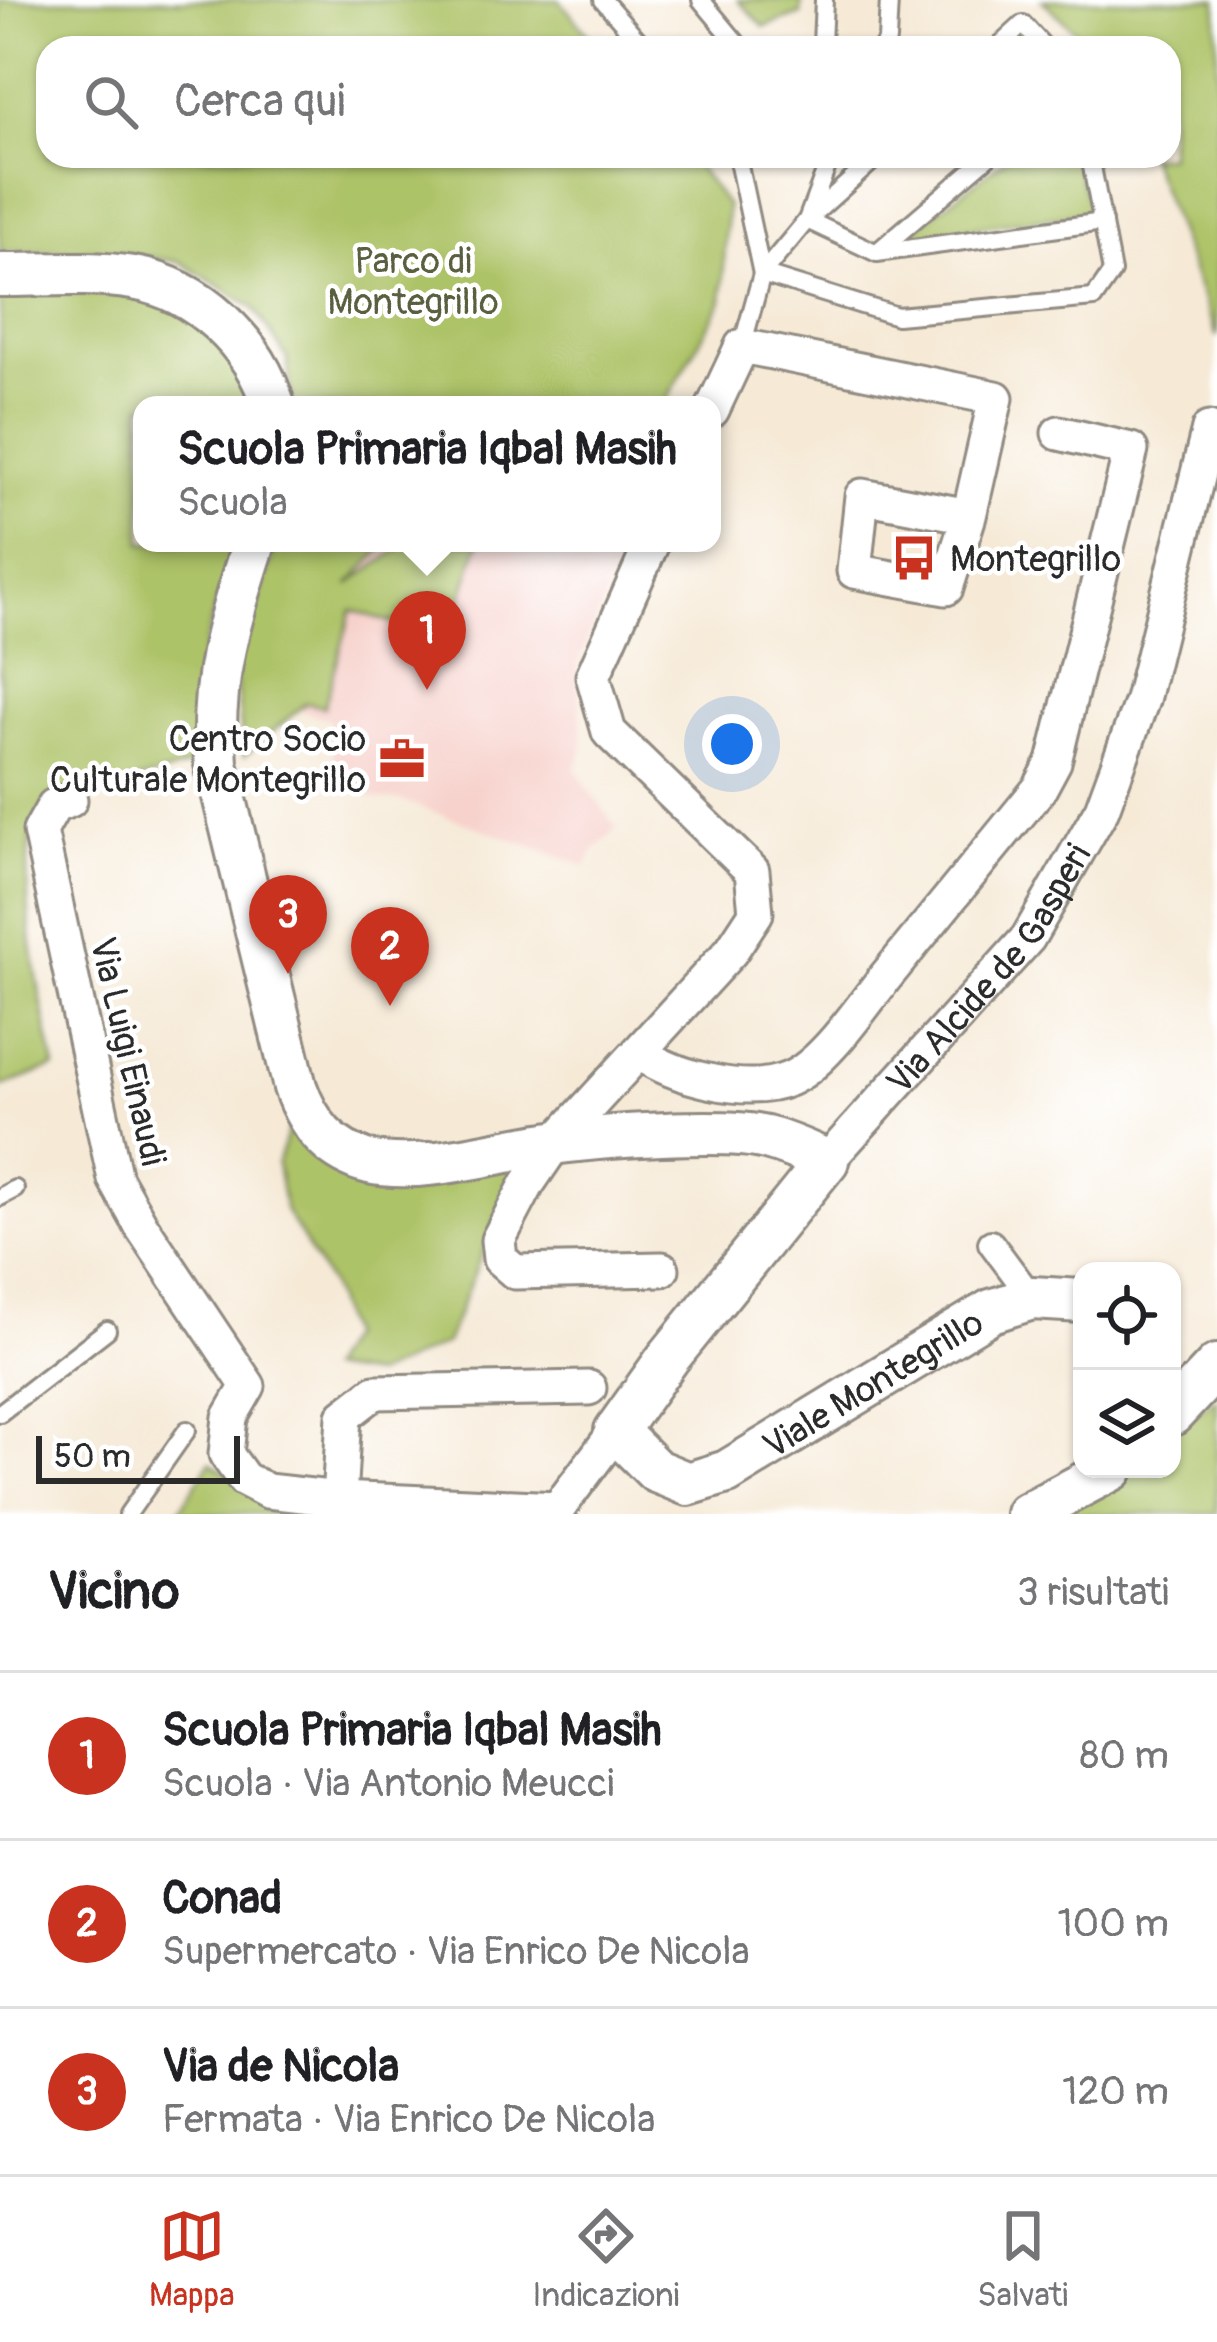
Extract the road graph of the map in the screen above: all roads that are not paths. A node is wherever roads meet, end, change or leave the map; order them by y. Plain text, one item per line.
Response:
1 (604, 0) edge
2 (701, 0) edge
3 (824, 0) edge
4 (889, 0) edge
5 (635, 36) edge
6 (731, 36) edge
7 (822, 36) edge
8 (887, 36) edge
9 (1010, 36) edge
10 (1034, 36) edge
11 (740, 168) edge
12 (826, 168) edge
13 (865, 168) edge
14 (975, 168) edge
15 (1092, 168) edge
16 (807, 220) junction
17 (1102, 222) junction
18 (877, 253) junction
19 (762, 274) junction
20 (0, 275) edge
21 (742, 346) junction
22 (270, 396) edge
23 (719, 396) edge
24 (1209, 429) dead end
25 (1059, 433) dead end
26 (969, 516) dead end
27 (251, 552) edge
28 (648, 552) edge
29 (70, 800) dead end
30 (640, 1053) junction
31 (556, 1142) junction
32 (827, 1160) junction
33 (991, 1243) dead end
34 (662, 1269) dead end
35 (1032, 1298) junction
36 (1073, 1300) edge
37 (106, 1330) dead end
38 (589, 1388) dead end
39 (0, 1413) edge
40 (187, 1430) dead end
41 (616, 1431) junction
42 (1095, 1478) edge
43 (338, 1499) junction
44 (556, 1512) edge
45 (128, 1514) edge
46 (1027, 1514) edge

1 - 5 lane
2 - 6 lane
3 - 7 lane
4 - 8 lane
9 - 10 lane
11 - 19 lane
12 - 16 lane
13 - 16 lane
14 - 18 lane
15 - 17 lane
16 - 18 lane
16 - 19 lane
17 - 18 lane
17 - 19 lane
19 - 21 lane
20 - 22 street
21 - 23 street
21 - 26 street
24 - 32 street, Via Alcide de Gasperi
25 - 30 street
27 - 31 street
28 - 30 street
29 - 43 street, Via Luigi Einaudi
30 - 31 street
31 - 32 street
31 - 34 street
32 - 41 street, Via Alcide de Gasperi
33 - 35 street
35 - 36 street, Viale Montegrillo
35 - 41 street, Viale Montegrillo
37 - 39 lane
38 - 43 street
40 - 45 lane
41 - 44 street
42 - 46 street
43 - 44 street, Via Luigi Einaudi

